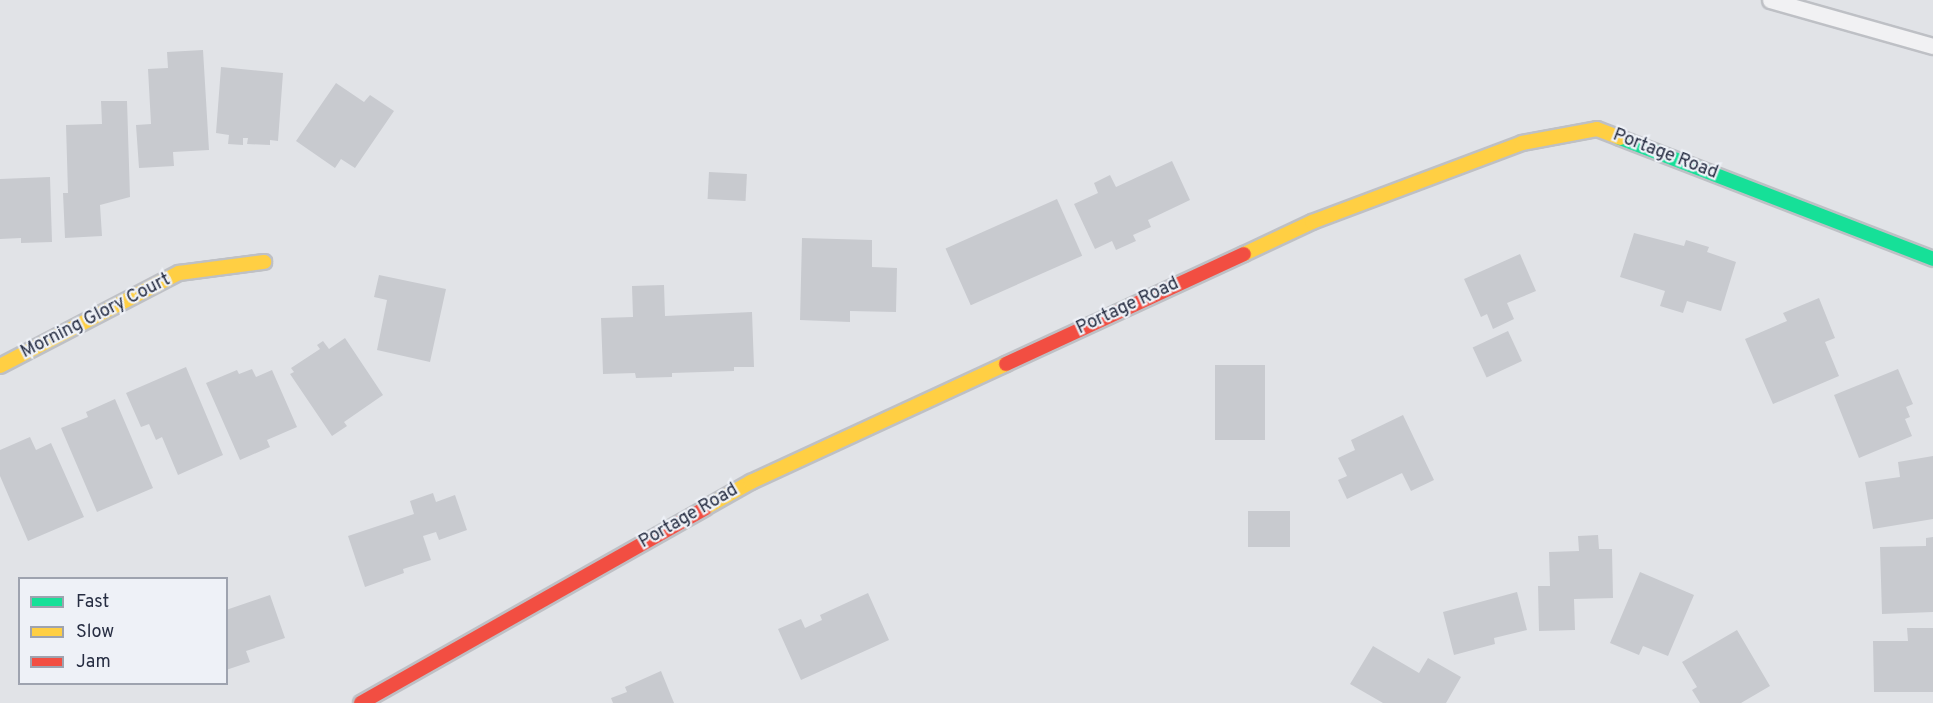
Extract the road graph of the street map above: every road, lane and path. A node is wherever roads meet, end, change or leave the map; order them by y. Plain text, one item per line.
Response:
1 (1770, 0) edge
2 (1933, 46) edge
3 (1933, 259) edge
4 (264, 262) dead end
5 (0, 366) edge
6 (361, 703) edge

1 - 2 lane
3 - 6 street, Portage Road
4 - 5 street, Morning Glory Court

